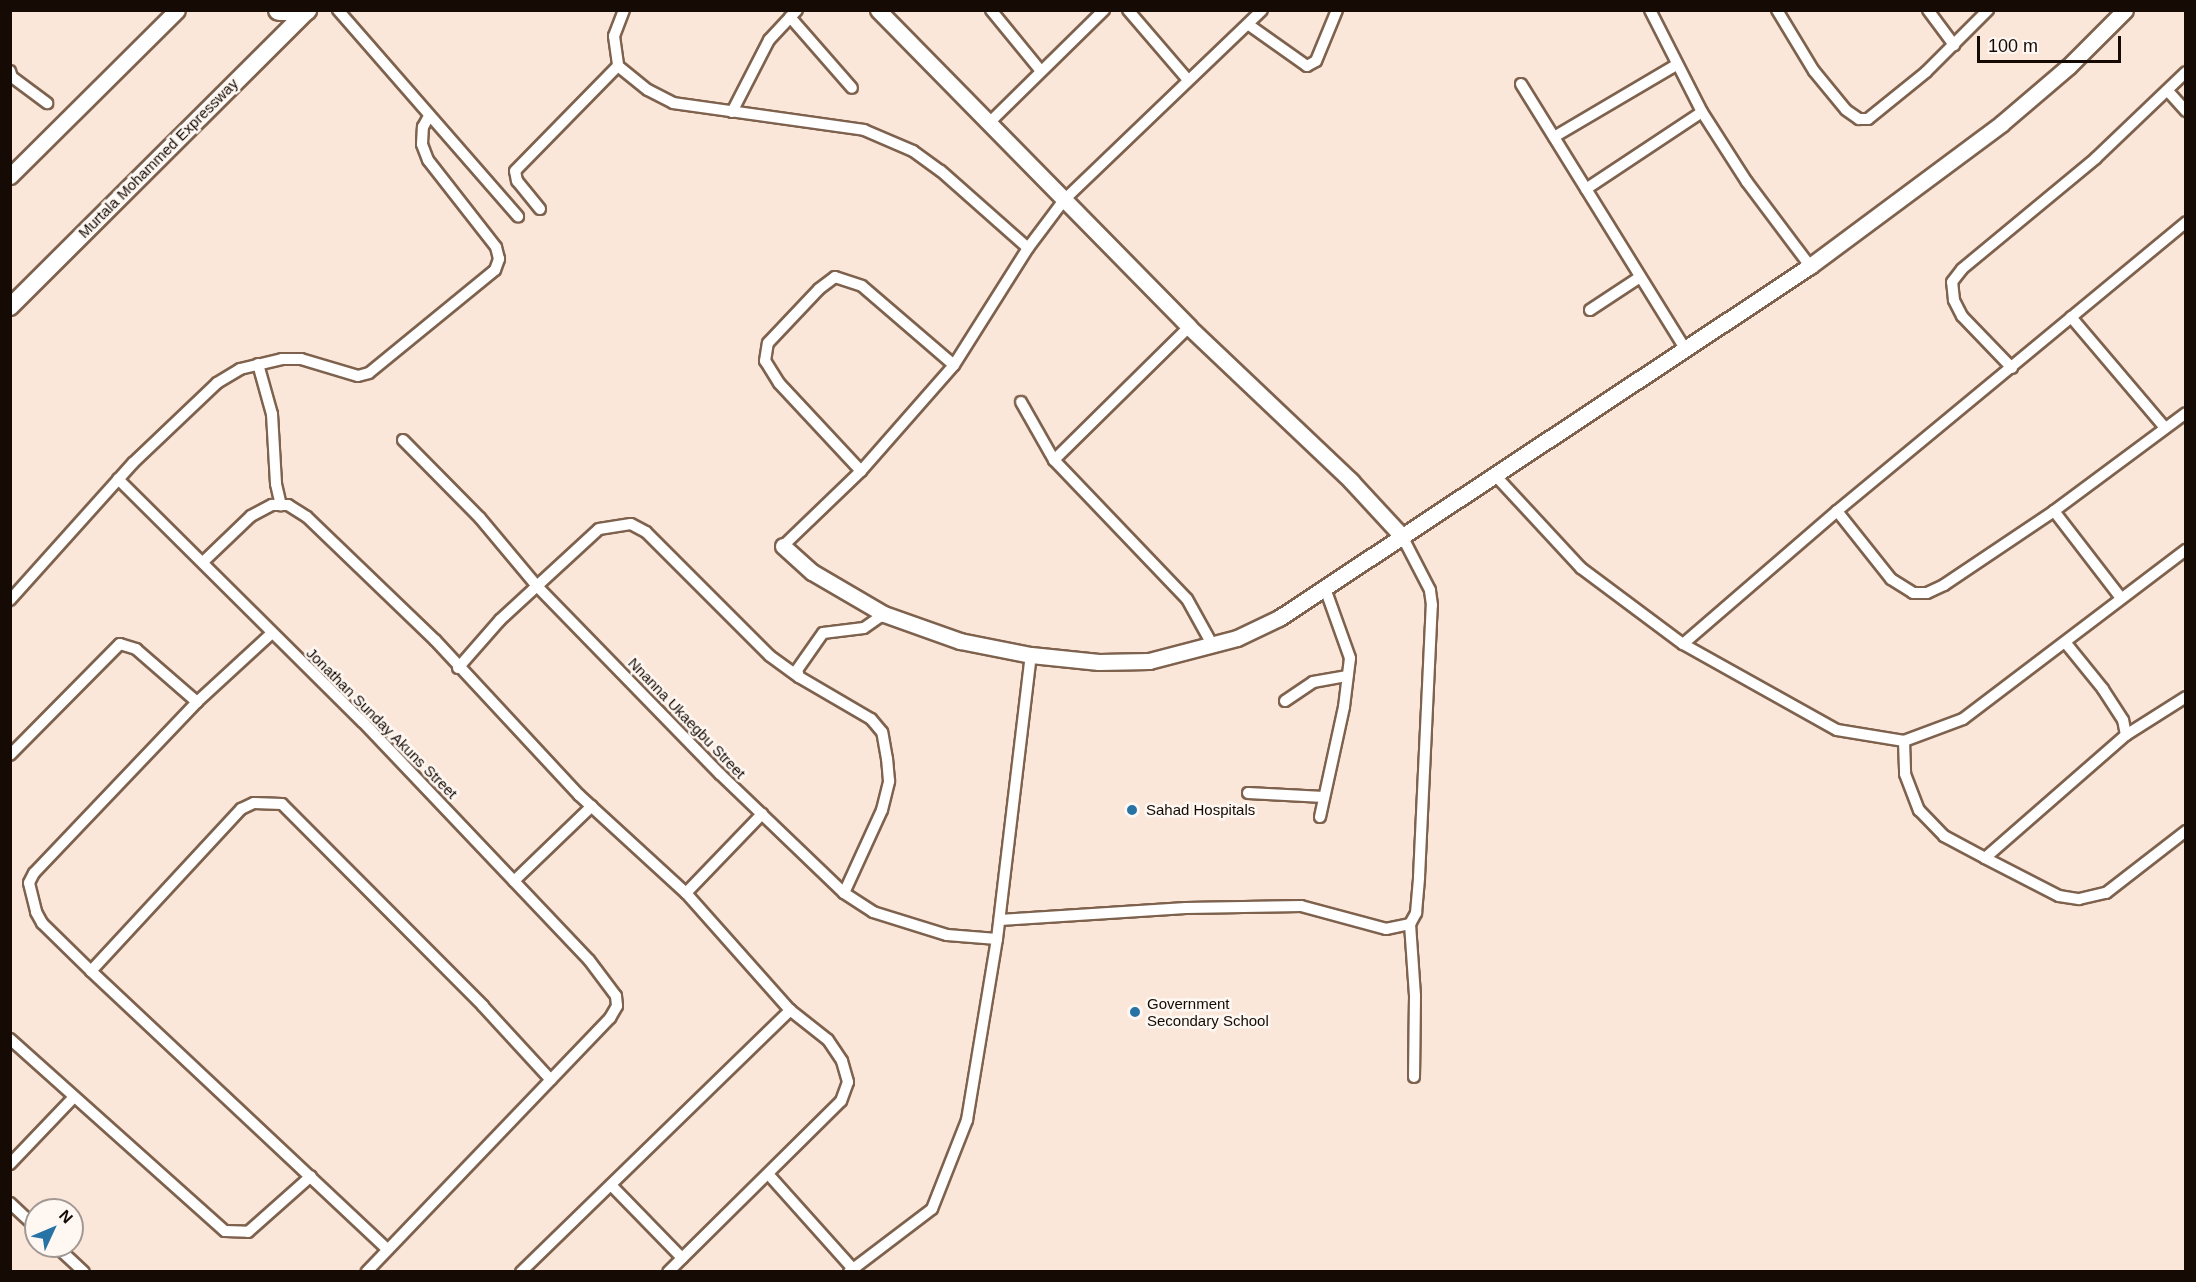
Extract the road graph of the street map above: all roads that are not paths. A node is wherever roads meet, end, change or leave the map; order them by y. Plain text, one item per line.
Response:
1 (177, 10) edge
2 (279, 10) edge
3 (307, 10) edge
4 (338, 10) edge
5 (624, 10) edge
6 (878, 10) edge
7 (991, 10) edge
8 (1104, 10) edge
9 (1128, 10) edge
10 (1262, 10) edge
11 (1337, 10) edge
12 (1650, 10) edge
13 (1777, 10) edge
14 (1928, 10) edge
15 (1988, 10) edge
16 (2125, 10) edge
17 (793, 14) edge
18 (1249, 25) junction
19 (1954, 45) junction
20 (1676, 65) junction
21 (618, 66) junction
22 (10, 71) edge
23 (1041, 71) junction
24 (2186, 72) edge
25 (1188, 80) junction
26 (1521, 84) dead end
27 (852, 88) dead end
28 (2168, 91) junction
29 (47, 103) dead end
30 (2186, 111) edge
31 (732, 112) junction
32 (1702, 112) junction
33 (429, 116) junction
34 (990, 122) junction
35 (1554, 137) junction
36 (10, 176) edge
37 (1586, 189) junction
38 (1064, 200) junction
39 (540, 209) dead end
40 (518, 216) dead end
41 (2186, 222) edge
42 (1028, 248) junction
43 (1809, 266) junction
44 (1640, 277) junction
45 (10, 307) edge
46 (1590, 310) dead end
47 (2071, 317) junction
48 (1189, 327) junction
49 (1684, 347) junction
50 (258, 364) junction
51 (954, 365) junction
52 (2012, 368) junction
53 (1021, 402) dead end
54 (2186, 413) edge
55 (2165, 428) junction
56 (404, 440) dead end
57 (1054, 460) junction
58 (861, 471) junction
59 (1494, 474) junction
60 (118, 479) junction
61 (281, 505) junction
62 (1837, 511) junction
63 (2054, 511) junction
64 (1402, 536) junction
65 (783, 546) joint
66 (2186, 550) edge
67 (203, 562) junction
68 (536, 585) junction
69 (1325, 588) junction
70 (2121, 597) junction
71 (10, 600) edge
72 (884, 614) junction
73 (271, 634) junction
74 (2065, 642) junction
75 (1683, 644) junction
76 (1213, 646) junction
77 (1031, 655) junction
78 (459, 668) junction
79 (1347, 676) junction
80 (799, 677) junction
81 (2186, 697) edge
82 (1285, 700) dead end
83 (197, 702) junction
84 (2126, 735) junction
85 (1904, 741) junction
86 (10, 755) edge
87 (1248, 793) dead end
88 (1324, 797) junction
89 (592, 806) junction
90 (762, 814) junction
91 (1320, 817) dead end
92 (2186, 831) edge
93 (1985, 858) junction
94 (514, 881) junction
95 (686, 893) junction
96 (844, 893) junction
97 (1000, 920) junction
98 (1410, 924) junction
99 (997, 939) junction
100 (91, 970) junction
101 (790, 1010) junction
102 (10, 1039) edge
103 (1414, 1077) dead end
104 (551, 1080) junction
105 (74, 1097) junction
106 (10, 1164) edge
107 (769, 1175) junction
108 (311, 1176) junction
109 (611, 1185) junction
110 (10, 1203) edge
111 (24, 1216) edge
112 (386, 1248) junction
113 (69, 1258) edge
114 (682, 1258) junction
115 (851, 1270) edge
116 (84, 1272) edge
117 (366, 1272) edge
118 (521, 1272) edge
119 (668, 1272) edge

1 - 36 main road
2 - 3 highway
3 - 45 main road, Murtala Mohammed Expressway
4 - 33 street
5 - 21 street
6 - 34 main road
7 - 23 street
8 - 23 street
9 - 25 street
10 - 18 street
11 - 18 street
12 - 20 street
13 - 19 street
14 - 19 street
15 - 19 street
16 - 43 main road
17 - 27 street
17 - 31 street
18 - 25 street
20 - 32 street
20 - 35 street
21 - 31 street
21 - 39 street
22 - 29 street
23 - 34 street
24 - 28 street
25 - 38 street
26 - 35 street
28 - 30 street
28 - 52 street
31 - 42 street
32 - 37 street
32 - 43 street
33 - 40 street
33 - 50 street
34 - 38 main road
35 - 37 street
37 - 44 street
38 - 42 street
38 - 48 main road
41 - 47 street
42 - 51 street
43 - 49 main road
44 - 46 street
44 - 49 street
47 - 52 street
47 - 55 street
48 - 57 street
48 - 64 main road
49 - 59 main road
50 - 60 street
50 - 61 street
51 - 58 street
51 - 58 street
52 - 62 street
53 - 57 street
54 - 55 street
55 - 63 street
56 - 68 street, Nnanna Ukaegbu Street
57 - 76 street
58 - 65 street
59 - 64 main road
59 - 75 street
60 - 67 street, Jonathan Sunday Akuns Street
60 - 71 street
61 - 67 street
61 - 78 street
62 - 63 street
62 - 75 street
63 - 70 street
64 - 69 main road
64 - 98 street
65 - 72 main road
66 - 70 street
67 - 73 street, Jonathan Sunday Akuns Street
68 - 78 street
68 - 80 street
68 - 90 street, Nnanna Ukaegbu Street
69 - 76 main road
69 - 79 street
70 - 74 street
72 - 77 main road
72 - 80 street
73 - 83 street
73 - 94 street, Jonathan Sunday Akuns Street
74 - 84 street
74 - 85 street
75 - 85 street
76 - 77 main road
77 - 97 street
78 - 89 street
79 - 82 street
79 - 88 street
80 - 96 street
81 - 84 street
83 - 86 street
83 - 100 street
84 - 93 street
85 - 93 street
87 - 88 street
88 - 91 street
89 - 94 street
89 - 95 street
90 - 95 street
90 - 96 street, Nnanna Ukaegbu Street
92 - 93 street
94 - 104 street, Jonathan Sunday Akuns Street
95 - 101 street
96 - 99 street, Nnanna Ukaegbu Street
97 - 98 street
97 - 99 street
98 - 103 street
99 - 115 street
100 - 104 street
100 - 108 street
101 - 107 street
101 - 109 street
102 - 105 street
104 - 112 street
105 - 106 street
105 - 108 street
107 - 114 street
107 - 115 street
108 - 112 street
109 - 114 street
109 - 118 street
110 - 111 street
112 - 117 street
113 - 116 street
114 - 119 street

